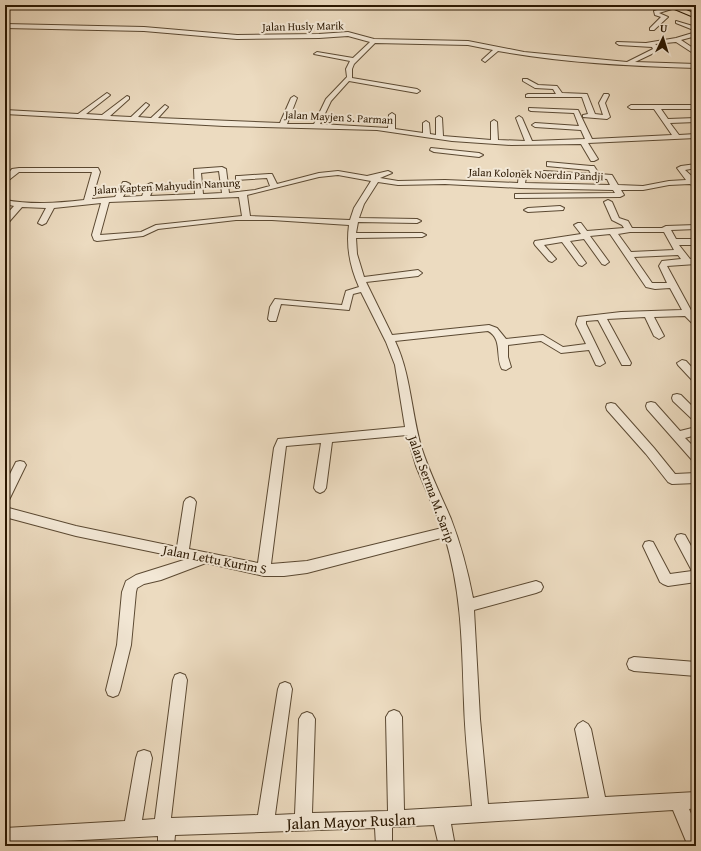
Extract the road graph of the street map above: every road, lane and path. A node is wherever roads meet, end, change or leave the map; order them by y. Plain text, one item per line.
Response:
1 (671, 6) edge
2 (696, 17) edge
3 (688, 21) dead end
4 (678, 22) dead end
5 (5, 26) edge
6 (696, 26) edge
7 (663, 29) dead end
8 (696, 34) edge
9 (678, 40) junction
10 (374, 41) junction
11 (619, 43) dead end
12 (650, 43) junction
13 (519, 46) dead end
14 (497, 49) junction
15 (514, 52) junction
16 (638, 52) dead end
17 (696, 52) edge
18 (651, 53) junction
19 (317, 54) dead end
20 (354, 60) junction
21 (485, 60) dead end
22 (627, 64) junction
23 (696, 66) edge
24 (348, 79) junction
25 (525, 80) dead end
26 (417, 91) dead end
27 (107, 95) dead end
28 (560, 95) junction
29 (606, 95) dead end
30 (528, 96) dead end
31 (127, 98) dead end
32 (294, 98) dead end
33 (146, 105) dead end
34 (166, 107) dead end
35 (656, 107) junction
36 (696, 107) edge
37 (631, 108) dead end
38 (531, 109) dead end
39 (5, 112) edge
40 (172, 113) dead end
41 (392, 115) dead end
42 (80, 116) junction
43 (578, 116) junction
44 (592, 116) junction
45 (103, 118) junction
46 (439, 118) dead end
47 (519, 118) dead end
48 (132, 120) junction
49 (153, 120) junction
50 (696, 120) edge
51 (166, 121) junction
52 (665, 121) junction
53 (494, 122) dead end
54 (426, 123) dead end
55 (283, 125) junction
56 (535, 125) dead end
57 (316, 127) junction
58 (583, 128) junction
59 (391, 130) junction
60 (427, 135) junction
61 (696, 136) edge
62 (438, 137) junction
63 (677, 137) junction
64 (586, 140) junction
65 (495, 142) junction
66 (529, 143) junction
67 (479, 155) dead end
68 (594, 158) dead end
69 (540, 164) dead end
70 (550, 164) junction
71 (696, 166) edge
72 (388, 173) dead end
73 (523, 173) dead end
74 (544, 173) dead end
75 (553, 174) junction
76 (357, 176) junction
77 (596, 176) junction
78 (239, 178) dead end
79 (375, 180) junction
80 (5, 181) edge
81 (695, 183) edge
82 (126, 184) dead end
83 (151, 185) dead end
84 (520, 186) junction
85 (275, 187) junction
86 (615, 187) junction
87 (244, 194) junction
88 (226, 196) junction
89 (518, 196) dead end
90 (199, 197) junction
91 (145, 199) junction
92 (106, 200) junction
93 (117, 200) junction
94 (5, 202) edge
95 (87, 202) junction
96 (608, 202) junction
97 (620, 202) dead end
98 (20, 205) junction
99 (559, 205) junction
100 (52, 206) junction
101 (528, 210) dead end
102 (246, 218) junction
103 (5, 220) edge
104 (417, 221) dead end
105 (354, 222) junction
106 (42, 223) dead end
107 (578, 225) dead end
108 (696, 227) edge
109 (630, 230) junction
110 (667, 230) junction
111 (613, 232) junction
112 (422, 235) dead end
113 (586, 235) junction
114 (564, 239) junction
115 (673, 242) junction
116 (696, 242) edge
117 (352, 245) junction
118 (680, 252) junction
119 (628, 255) junction
120 (552, 260) dead end
121 (692, 261) edge
122 (606, 262) dead end
123 (582, 263) dead end
124 (418, 273) dead end
125 (363, 284) junction
126 (673, 285) junction
127 (688, 313) junction
128 (648, 314) junction
129 (601, 317) junction
130 (273, 319) dead end
131 (696, 322) edge
132 (659, 336) dead end
133 (390, 338) junction
134 (503, 342) junction
135 (592, 346) junction
136 (600, 363) dead end
137 (626, 363) dead end
138 (682, 363) dead end
139 (506, 367) dead end
140 (696, 378) edge
141 (677, 398) dead end
142 (651, 406) dead end
143 (611, 407) dead end
144 (696, 416) edge
145 (411, 431) junction
146 (696, 431) edge
147 (676, 436) junction
148 (327, 439) junction
149 (696, 457) edge
150 (20, 465) dead end
151 (696, 478) edge
152 (320, 488) dead end
153 (5, 497) edge
154 (190, 502) dead end
155 (5, 512) edge
156 (449, 531) junction
157 (681, 540) dead end
158 (649, 546) dead end
159 (182, 553) junction
160 (207, 558) junction
161 (695, 563) edge
162 (264, 570) junction
163 (696, 576) edge
164 (536, 588) dead end
165 (467, 606) junction
166 (634, 664) dead end
167 (696, 669) edge
168 (180, 680) dead end
169 (284, 689) dead end
170 (113, 690) dead end
171 (394, 717) dead end
172 (307, 719) dead end
173 (583, 729) dead end
174 (144, 758) dead end
175 (696, 800) edge
176 (678, 802) junction
177 (598, 806) junction
178 (481, 813) junction
179 (441, 817) junction
180 (390, 819) junction
181 (302, 822) junction
182 (265, 824) junction
183 (165, 827) junction
184 (132, 829) junction
185 (5, 836) edge
186 (166, 846) edge
187 (384, 846) edge
188 (447, 846) edge
189 (696, 846) edge

1 - 2 main road
1 - 7 street
2 - 3 street
4 - 6 street
5 - 10 street, Jalan Husly Marik
8 - 9 street
9 - 12 street
9 - 17 street
10 - 14 street, Jalan Husly Marik
10 - 20 street
11 - 12 street
12 - 18 street
13 - 15 street
14 - 15 street, Jalan Husly Marik
14 - 21 street
15 - 22 street, Jalan Husly Marik
16 - 18 street
18 - 22 street
19 - 20 street
20 - 24 street
22 - 23 street, Jalan Husly Marik
24 - 26 street
24 - 57 street
25 - 28 street
27 - 42 street
28 - 30 street
28 - 44 street
29 - 44 street
31 - 45 street
32 - 55 street
33 - 48 street
34 - 49 street
35 - 36 street
35 - 37 street
35 - 52 street
38 - 43 street
39 - 42 street, Jalan Mayjen S. Parman
40 - 51 street
41 - 59 street
42 - 45 street, Jalan Mayjen S. Parman
43 - 44 street
43 - 58 street
45 - 48 street, Jalan Mayjen S. Parman
46 - 62 street
47 - 66 street
48 - 49 street, Jalan Mayjen S. Parman
49 - 51 street, Jalan Mayjen S. Parman
50 - 52 street
51 - 55 street, Jalan Mayjen S. Parman
52 - 63 street
53 - 65 street
54 - 60 street
55 - 57 street, Jalan Mayjen S. Parman
56 - 58 street
57 - 59 street, Jalan Mayjen S. Parman
58 - 64 street
59 - 60 street, Jalan Mayjen S. Parman
60 - 62 street, Jalan Mayjen S. Parman
61 - 63 street, Jalan Mayjen S. Parman
62 - 65 street, Jalan Mayjen S. Parman
62 - 67 street
63 - 64 street, Jalan Mayjen S. Parman
64 - 66 street, Jalan Mayjen S. Parman
64 - 68 street
65 - 66 street, Jalan Mayjen S. Parman
69 - 70 street
70 - 75 street
70 - 77 street
71 - 81 street
72 - 76 street
73 - 84 street
74 - 75 street
75 - 77 street
76 - 79 street, Jalan Kapten Mahyudin Nanung
76 - 85 street, Jalan Kapten Mahyudin Nanung
77 - 86 street
78 - 85 street
79 - 84 street, Jalan Kolonek Noerdin Pandji
79 - 105 street, Jalan Serma M. Sarip
80 - 95 street
81 - 86 street, Jalan Kolonek Noerdin Pandji
82 - 93 street
83 - 91 street
84 - 86 street, Jalan Kolonek Noerdin Pandji
85 - 87 street, Jalan Kapten Mahyudin Nanung
86 - 99 street
87 - 88 street, Jalan Kapten Mahyudin Nanung
87 - 102 street
88 - 90 street, Jalan Kapten Mahyudin Nanung
88 - 90 street
89 - 99 street
90 - 91 street, Jalan Kapten Mahyudin Nanung
91 - 93 street, Jalan Kapten Mahyudin Nanung
92 - 93 street, Jalan Kapten Mahyudin Nanung
92 - 95 street, Jalan Kapten Mahyudin Nanung
92 - 102 street
94 - 98 street, Jalan Kapten Mahyudin Nanung
95 - 100 street, Jalan Kapten Mahyudin Nanung
96 - 97 street
96 - 99 street
96 - 109 street
98 - 100 street, Jalan Kapten Mahyudin Nanung
98 - 103 street
99 - 101 street
100 - 106 street
102 - 105 street
104 - 105 street
105 - 117 street, Jalan Serma M. Sarip
107 - 113 street
108 - 110 street
109 - 110 street
109 - 111 street
110 - 115 street
111 - 113 street
111 - 119 street
112 - 117 street
113 - 114 street
113 - 122 street
114 - 120 street
114 - 123 street
115 - 116 street
115 - 118 street
117 - 125 street, Jalan Serma M. Sarip
118 - 119 street
118 - 121 street
119 - 126 street
121 - 126 street
124 - 125 street
125 - 130 street
125 - 133 street, Jalan Serma M. Sarip
126 - 127 street
127 - 128 street
127 - 131 street
128 - 129 street
128 - 132 street
129 - 135 street
129 - 137 street
133 - 134 street
133 - 145 street, Jalan Serma M. Sarip
134 - 135 street
134 - 139 street
135 - 136 street
138 - 140 street
141 - 144 street
142 - 147 street
143 - 151 street
145 - 148 street
145 - 156 street, Jalan Serma M. Sarip
146 - 147 street
147 - 149 street
148 - 152 street
148 - 162 street
150 - 153 street
154 - 159 street
155 - 159 street, Jalan Lettu Kurim S
156 - 162 street, Jalan Lettu Kurim S
156 - 165 street, Jalan Serma M. Sarip
157 - 161 street
158 - 163 street
159 - 160 street, Jalan Lettu Kurim S
160 - 162 street, Jalan Lettu Kurim S
160 - 170 street
164 - 165 street
165 - 178 street, Jalan Serma M. Sarip
166 - 167 street
168 - 183 street
169 - 182 street
171 - 180 street
172 - 181 street
173 - 177 street
174 - 184 street
175 - 176 street, Jalan Mayor Ruslan
176 - 177 street, Jalan Mayor Ruslan
176 - 189 street
177 - 178 street, Jalan Mayor Ruslan
178 - 179 street, Jalan Mayor Ruslan
179 - 180 street, Jalan Mayor Ruslan
179 - 188 street
180 - 181 street, Jalan Mayor Ruslan
180 - 187 street
181 - 182 street, Jalan Mayor Ruslan
182 - 183 street, Jalan Mayor Ruslan
183 - 184 street, Jalan Mayor Ruslan
183 - 186 street
184 - 185 street, Jalan Mayor Ruslan

